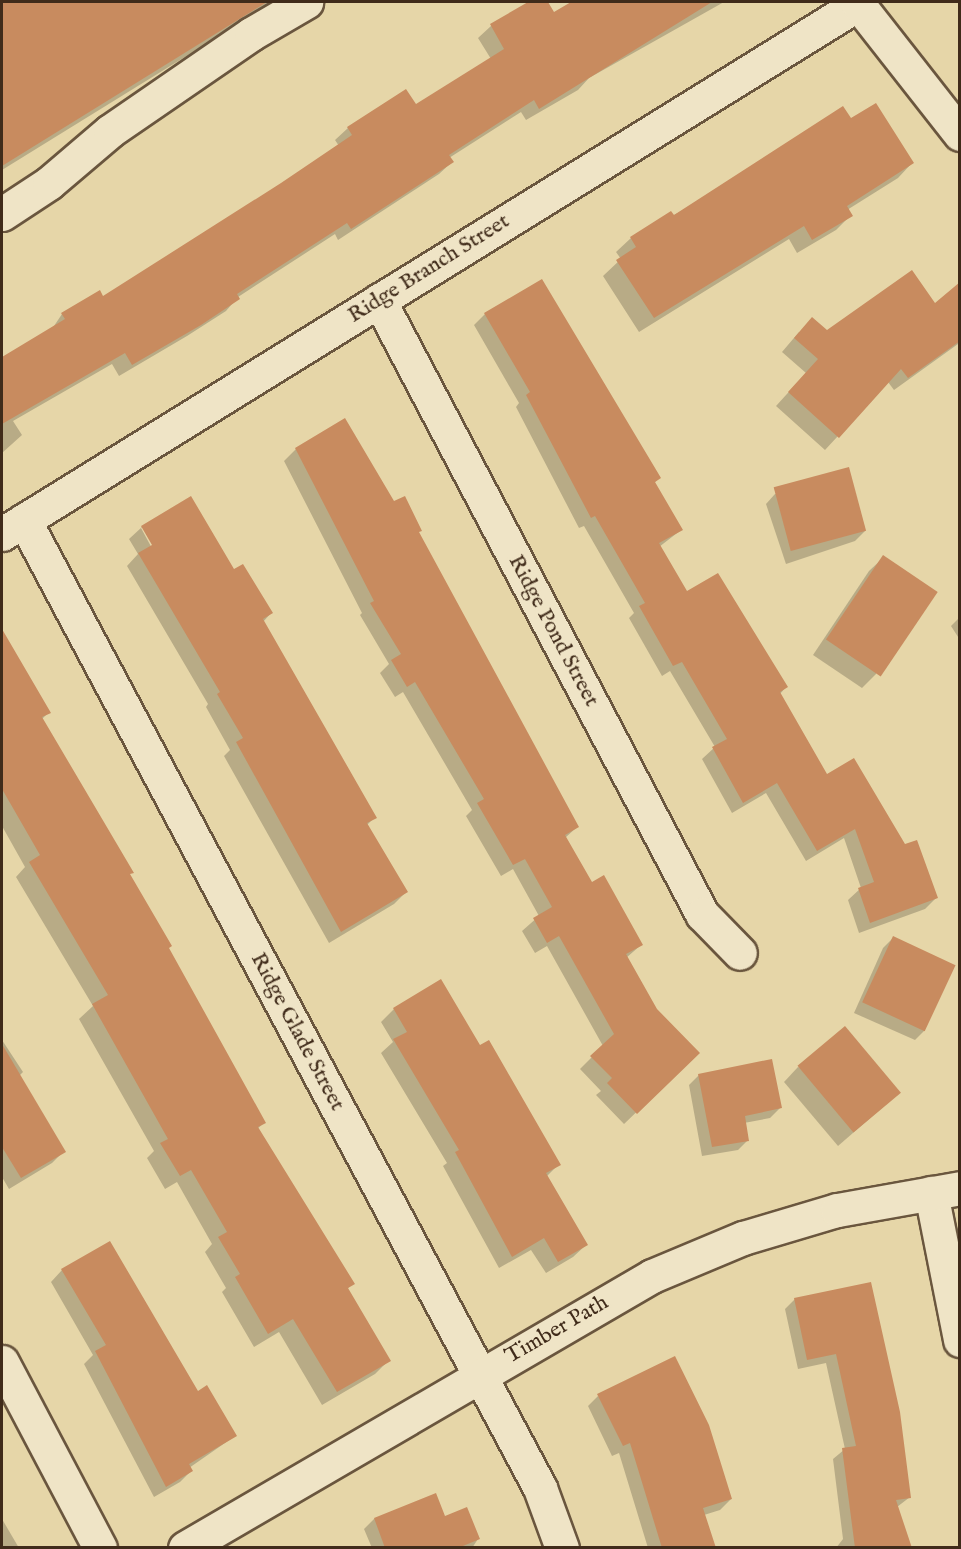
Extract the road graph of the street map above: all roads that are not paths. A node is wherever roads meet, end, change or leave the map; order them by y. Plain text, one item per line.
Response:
1 (306, 2) edge
2 (960, 134) edge
3 (2, 214) edge
4 (379, 300) junction
5 (13, 527) edge
6 (740, 953) dead end
7 (945, 1191) edge
8 (960, 1340) edge
9 (2, 1362) edge
10 (480, 1375) junction
11 (100, 1548) edge
12 (185, 1548) edge
13 (562, 1548) edge

1 - 3 street
2 - 4 street, Ridge Branch Street
4 - 5 street, Ridge Branch Street
4 - 6 street, Ridge Pond Street
5 - 10 street, Ridge Glade Street
7 - 8 street
7 - 10 street, Timber Path
9 - 11 street
10 - 12 street, Timber Path
10 - 13 street, Ridge Glade Street

